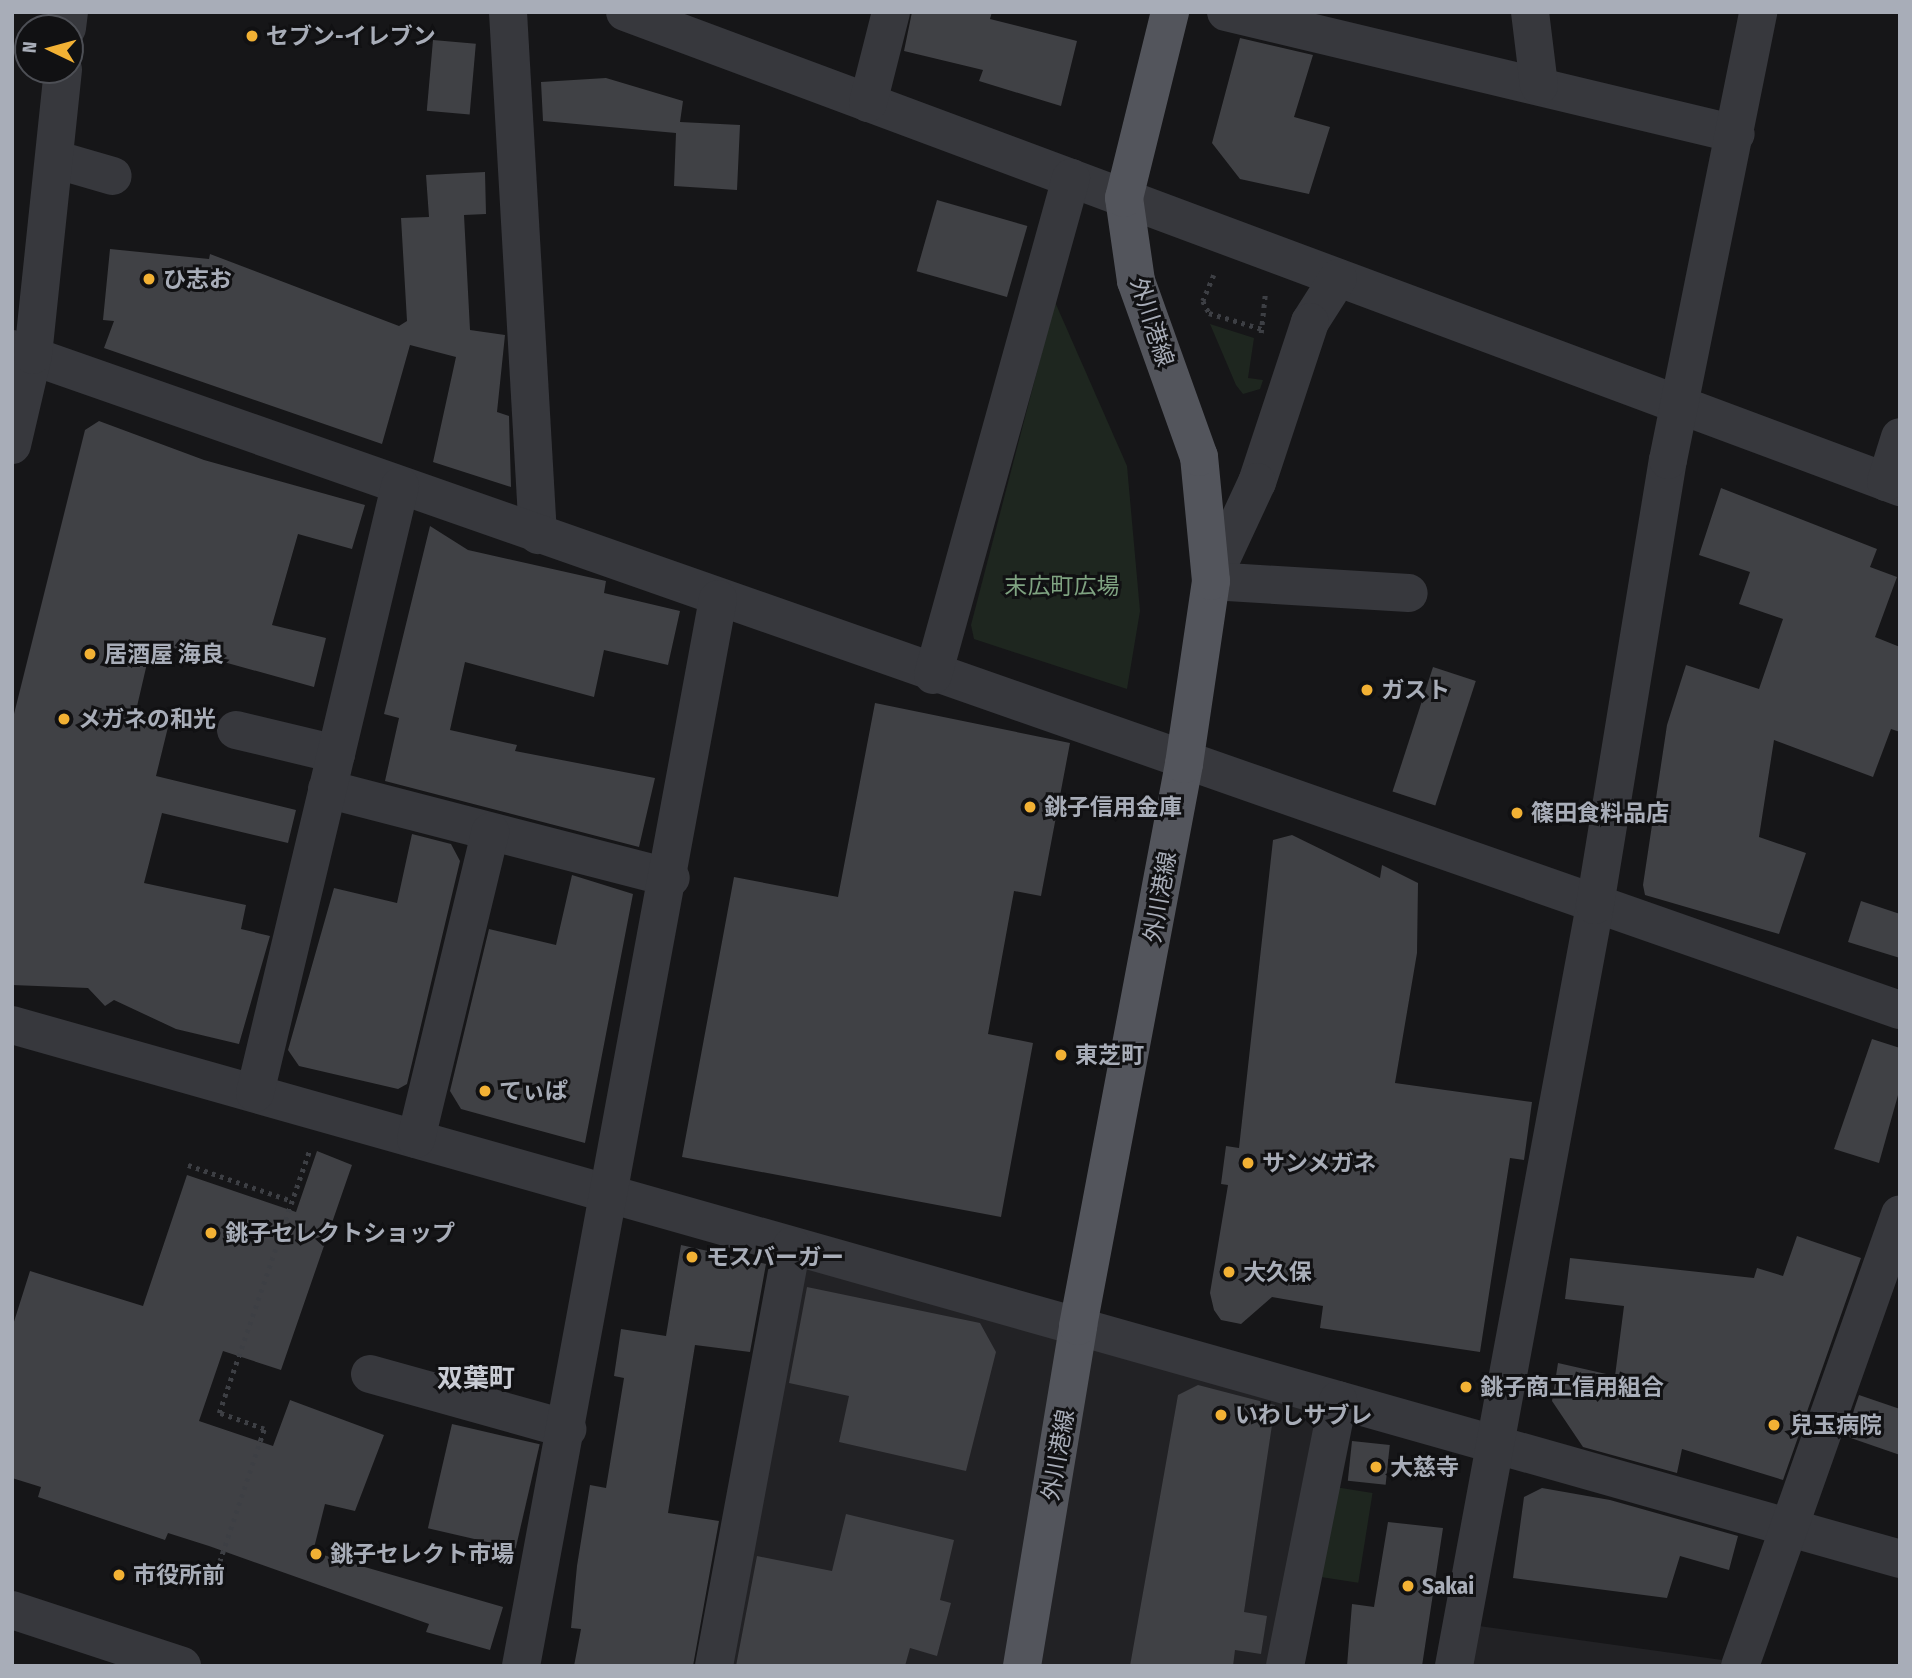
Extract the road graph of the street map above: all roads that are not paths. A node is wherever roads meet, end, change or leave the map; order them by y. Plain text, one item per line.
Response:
1 (509, 12) edge
2 (625, 12) edge
3 (891, 12) edge
4 (1171, 12) edge
5 (1226, 12) edge
6 (1530, 12) edge
7 (1758, 12) edge
8 (62, 84) edge
9 (1539, 85) junction
10 (868, 103) junction
11 (1736, 134) junction
12 (54, 159) junction
13 (113, 176) dead end
14 (1071, 178) junction
15 (1124, 198) junction
16 (1338, 278) junction
17 (23, 352) edge
18 (1679, 405) junction
19 (1900, 437) edge
20 (12, 445) edge
21 (1893, 485) edge
22 (400, 486) junction
23 (538, 535) junction
24 (1210, 581) junction
25 (1409, 593) dead end
26 (718, 599) junction
27 (933, 675) junction
28 (236, 730) dead end
29 (1184, 764) junction
30 (331, 772) junction
31 (490, 832) junction
32 (671, 878) junction
33 (1595, 905) junction
34 (1900, 1010) edge
35 (12, 1025) edge
36 (255, 1093) junction
37 (415, 1139) junction
38 (609, 1193) junction
39 (1900, 1214) edge
40 (792, 1246) junction
41 (1078, 1326) junction
42 (370, 1374) dead end
43 (1338, 1400) junction
44 (567, 1429) junction
45 (1493, 1444) junction
46 (1792, 1529) junction
47 (1900, 1559) edge
48 (12, 1610) edge
49 (182, 1666) edge
50 (521, 1666) edge
51 (714, 1666) edge
52 (1022, 1666) edge
53 (1285, 1666) edge
54 (1454, 1666) edge
55 (1740, 1666) edge

1 - 23 street
2 - 10 street
3 - 10 street
4 - 15 main road, 外川港線
5 - 9 street
6 - 9 street
7 - 11 street
8 - 12 street
9 - 11 street
10 - 14 street
11 - 18 street
12 - 13 street
12 - 17 street
14 - 15 street
14 - 27 street
15 - 16 street
15 - 24 main road, 外川港線
16 - 18 street
16 - 24 street
17 - 20 street
17 - 22 street
18 - 21 street
18 - 33 street
19 - 21 street
22 - 23 street
22 - 30 street
23 - 26 street
24 - 25 street
24 - 29 main road, 外川港線
26 - 27 street
26 - 32 street
27 - 29 street
28 - 30 street
29 - 33 street
29 - 41 main road, 外川港線
30 - 31 street
30 - 36 street
31 - 32 street
31 - 37 street
32 - 38 street
33 - 34 street
33 - 45 street
35 - 36 street
36 - 37 street
37 - 38 street
38 - 40 street
38 - 44 street
39 - 46 street
40 - 41 street
40 - 51 street
41 - 43 street
41 - 52 main road, 外川港線
42 - 44 street
43 - 45 street
43 - 53 street
44 - 50 street
45 - 46 street
45 - 54 street
46 - 47 street
46 - 55 street
48 - 49 street

